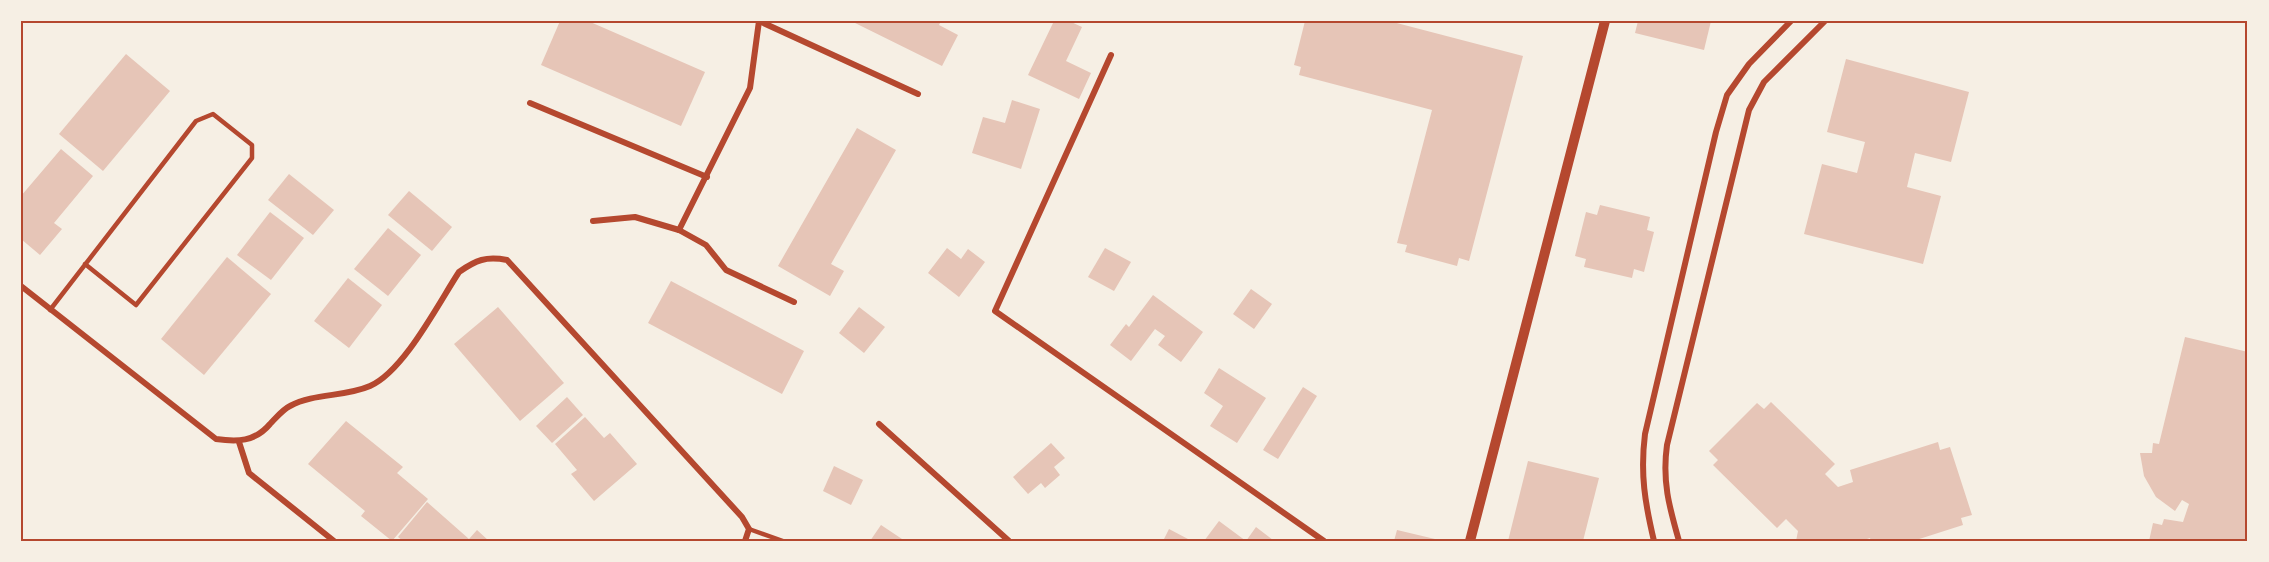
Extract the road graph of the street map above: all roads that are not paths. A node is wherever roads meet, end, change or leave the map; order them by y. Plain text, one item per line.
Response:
1 (759, 21) edge
2 (1605, 21) edge
3 (1791, 21) edge
4 (1825, 21) edge
5 (1111, 55) dead end
6 (918, 94) dead end
7 (530, 103) dead end
8 (707, 177) junction
9 (593, 221) dead end
10 (679, 230) junction
11 (85, 264) junction
12 (21, 286) edge
13 (795, 302) dead end
14 (50, 310) junction
15 (879, 424) dead end
16 (238, 442) junction
17 (749, 529) junction
18 (334, 541) edge
19 (745, 541) edge
20 (783, 541) edge
21 (1009, 541) edge
22 (1324, 541) edge
23 (1470, 541) edge
24 (1654, 541) edge
25 (1680, 541) edge

1 - 6 street
1 - 8 street
2 - 23 street
3 - 24 street
4 - 25 street
5 - 22 street
7 - 8 street
8 - 10 street
9 - 10 street
10 - 13 street
11 - 11 lane
11 - 14 lane
12 - 14 street
14 - 16 street
15 - 21 street
16 - 17 street
16 - 18 street
17 - 19 street
17 - 20 lane

